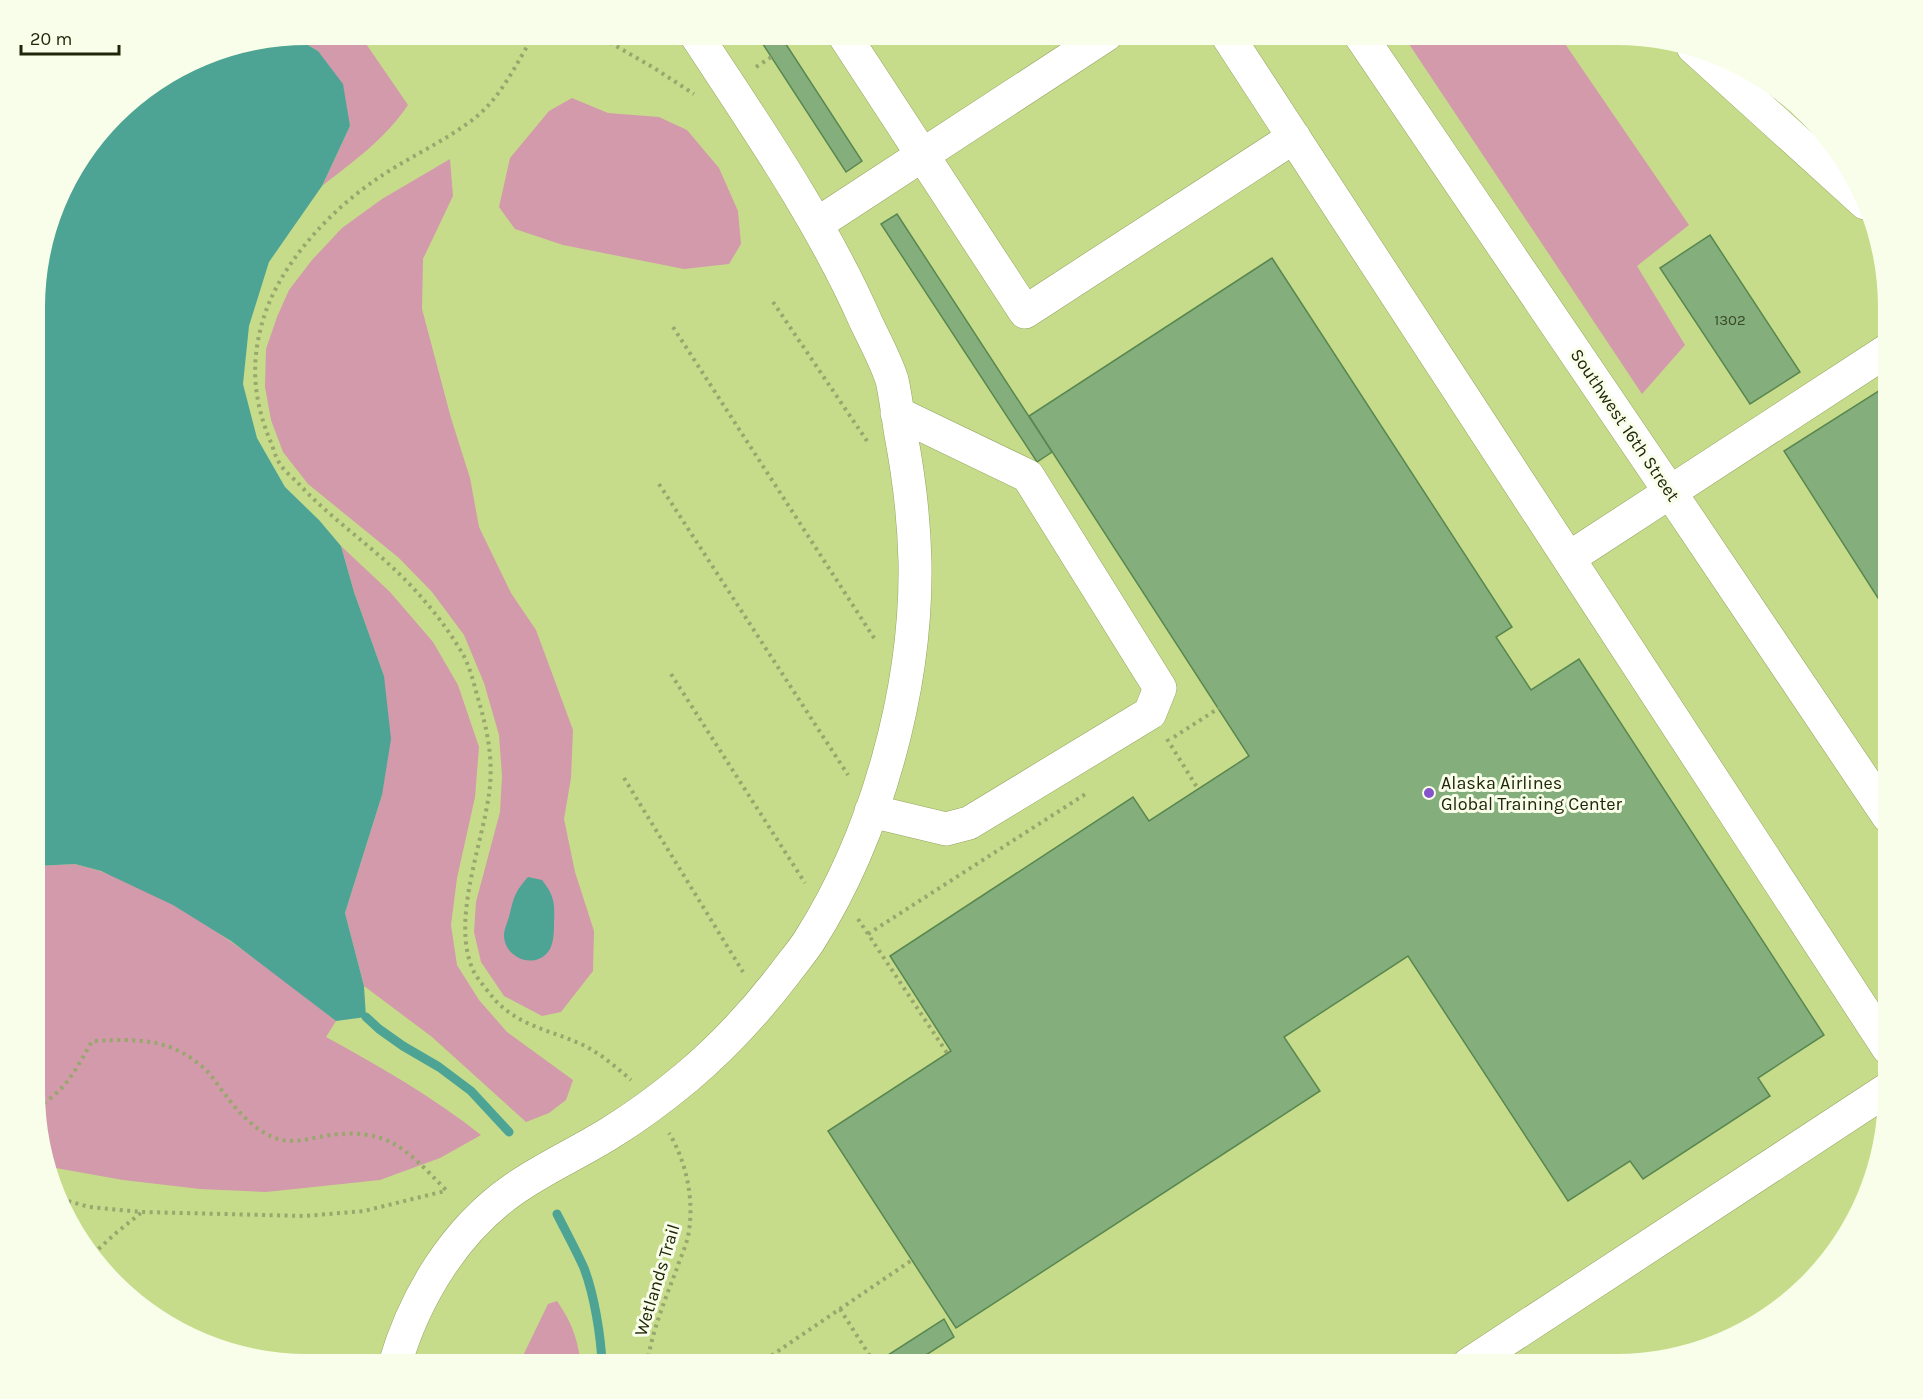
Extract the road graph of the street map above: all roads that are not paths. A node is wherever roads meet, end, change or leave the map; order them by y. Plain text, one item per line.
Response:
1 (702, 45) edge
2 (850, 45) edge
3 (1091, 45) edge
4 (1234, 45) edge
5 (1367, 45) edge
6 (1711, 63) edge
7 (1294, 137) junction
8 (922, 155) junction
9 (1850, 190) edge
10 (817, 224) junction
11 (1878, 357) edge
12 (897, 413) junction
13 (1670, 492) junction
14 (1569, 558) junction
15 (1878, 801) edge
16 (871, 811) junction
17 (1878, 1033) edge
18 (1878, 1096) edge
19 (398, 1354) edge
20 (1484, 1354) edge

1 - 10 street
2 - 8 street
3 - 8 street
4 - 7 street
5 - 13 street, Southwest 16th Street
6 - 9 street
7 - 8 street
7 - 14 street
8 - 10 street
10 - 12 street
11 - 13 street
12 - 16 street
12 - 16 street
13 - 14 street
13 - 15 street, Southwest 16th Street
14 - 17 street
16 - 19 street
18 - 20 street

